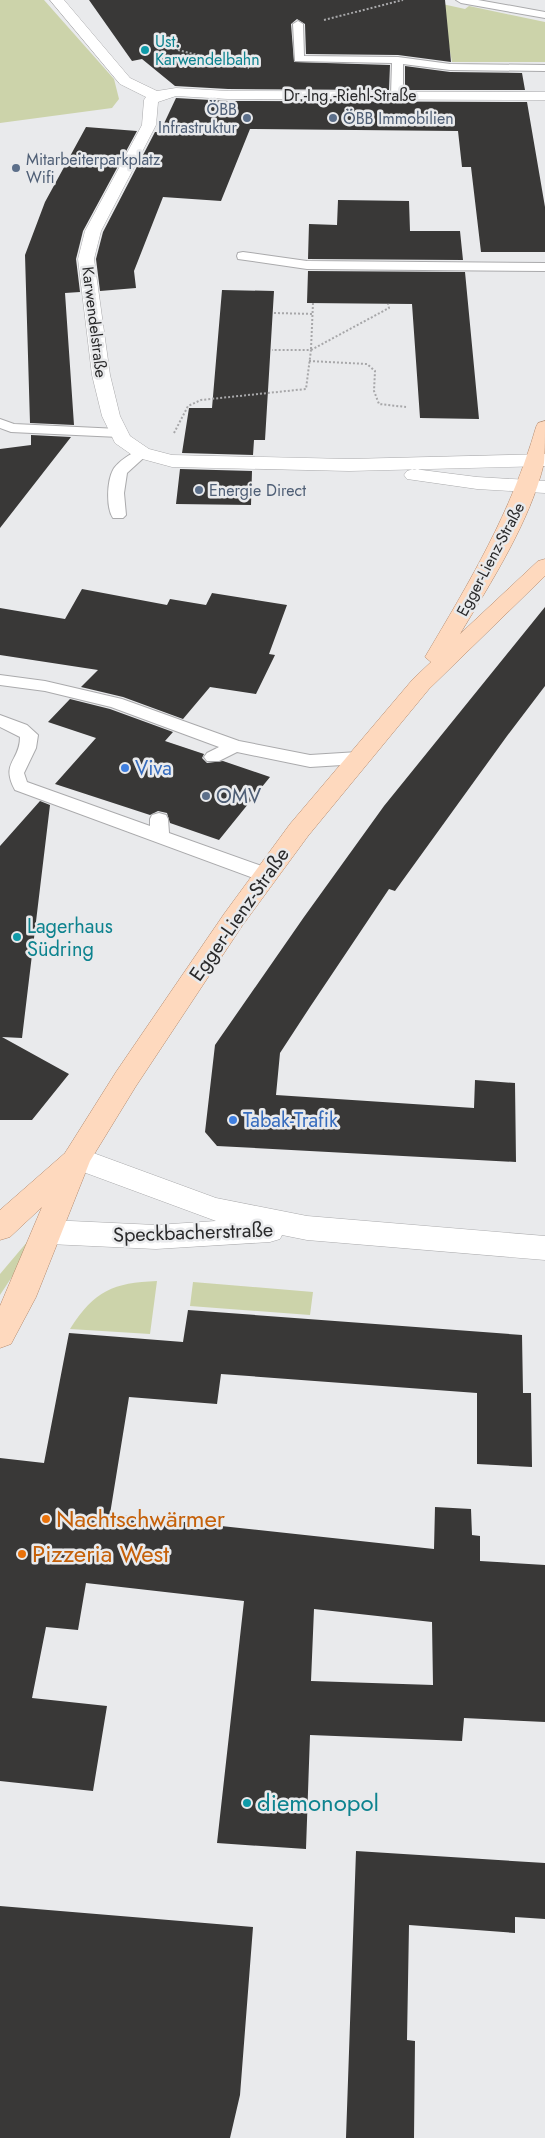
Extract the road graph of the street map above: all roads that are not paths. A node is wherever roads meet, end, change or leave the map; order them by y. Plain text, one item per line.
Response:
1 (57, 0) edge
2 (461, 0) edge
3 (545, 15) edge
4 (298, 24) road end
5 (398, 60) junction
6 (545, 68) edge
7 (397, 95) junction
8 (156, 96) junction
9 (545, 96) edge
10 (243, 256) dead end
11 (545, 267) edge
12 (0, 423) edge
13 (545, 427) edge
14 (119, 433) junction
15 (148, 454) junction
16 (540, 460) edge
17 (349, 466) junction
18 (536, 486) edge
19 (118, 515) dead end
20 (545, 565) edge
21 (0, 680) edge
22 (420, 684) junction
23 (0, 721) edge
24 (235, 746) junction
25 (213, 757) dead end
26 (358, 758) junction
27 (266, 875) junction
28 (77, 1158) junction
29 (0, 1228) edge
30 (307, 1228) junction
31 (49, 1232) junction
32 (545, 1248) edge
33 (0, 1334) edge

1 - 8 street
2 - 3 lane
4 - 5 lane
5 - 6 lane
5 - 7 lane
7 - 8 street, Dr.-Ing.-Riehl-Straße
7 - 9 street, Dr.-Ing.-Riehl-Straße
8 - 14 street, Karwendelstraße
10 - 11 lane
12 - 14 lane
13 - 16 main road, Egger-Lienz-Straße
14 - 15 street, Karwendelstraße
15 - 17 street, Karwendelstraße
15 - 19 lane
16 - 17 street, Karwendelstraße
16 - 18 main road, Egger-Lienz-Straße
17 - 18 street, Karwendelstraße
18 - 22 main road, Egger-Lienz-Straße
20 - 22 main road, Egger-Lienz-Straße
21 - 24 lane
22 - 26 main road, Egger-Lienz-Straße
23 - 27 lane
24 - 25 lane
24 - 26 lane
26 - 27 main road, Egger-Lienz-Straße
27 - 28 main road, Egger-Lienz-Straße
28 - 29 main road, Egger-Lienz-Straße
28 - 30 street, Speckbacherstraße
28 - 31 main road, Egger-Lienz-Straße
30 - 31 street, Speckbacherstraße
30 - 32 street, Speckbacherstraße
31 - 33 main road, Egger-Lienz-Straße

